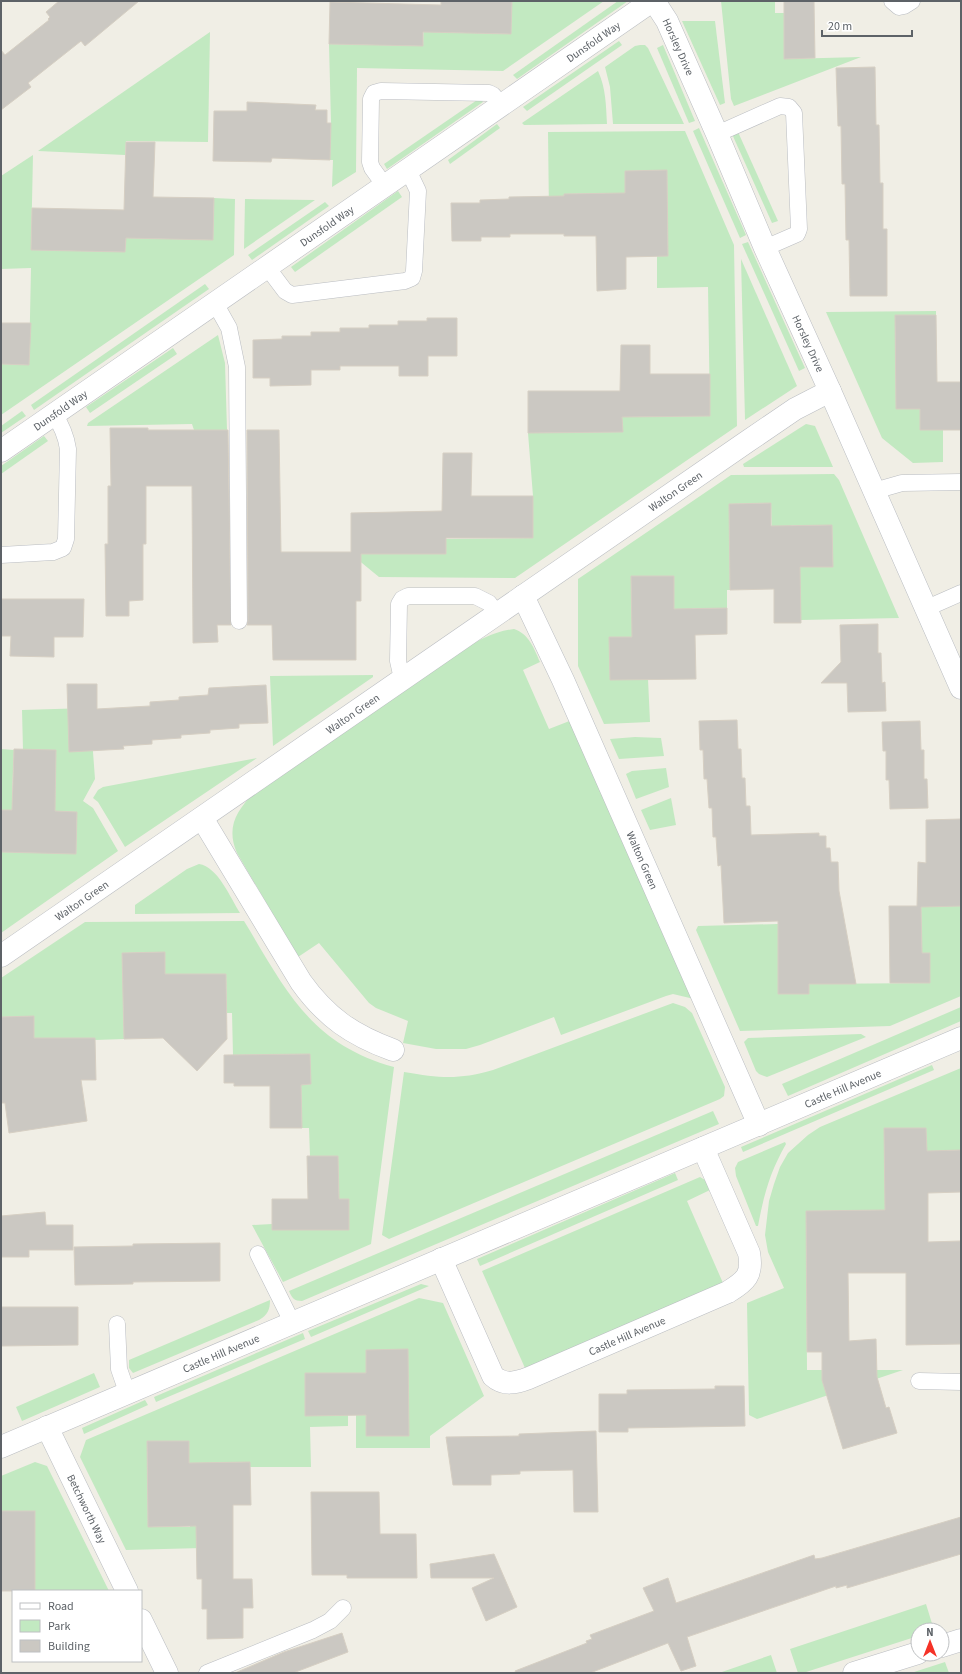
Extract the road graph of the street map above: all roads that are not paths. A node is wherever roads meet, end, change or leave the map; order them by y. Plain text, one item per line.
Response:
1 (652, 1) edge
2 (892, 1) edge
3 (912, 1) edge
4 (502, 105) junction
5 (717, 134) junction
6 (408, 170) junction
7 (385, 186) junction
8 (765, 248) junction
9 (268, 267) junction
10 (215, 303) junction
11 (830, 391) junction
12 (54, 414) junction
13 (1, 451) edge
14 (961, 482) edge
15 (874, 491) junction
16 (1, 556) edge
17 (961, 593) edge
18 (523, 596) junction
19 (927, 608) junction
20 (498, 615) junction
21 (239, 621) dead end
22 (405, 678) junction
23 (961, 688) edge
24 (202, 818) junction
25 (1, 956) edge
26 (961, 1038) edge
27 (393, 1050) dead end
28 (759, 1125) junction
29 (703, 1148) junction
30 (258, 1254) dead end
31 (441, 1259) junction
32 (292, 1322) junction
33 (117, 1324) dead end
34 (919, 1381) dead end
35 (961, 1382) edge
36 (127, 1392) junction
37 (47, 1427) junction
38 (1, 1447) edge
39 (127, 1590) edge
40 (343, 1608) dead end
41 (142, 1622) edge
42 (961, 1640) edge
43 (950, 1643) edge
44 (910, 1656) edge
45 (167, 1673) edge
46 (207, 1673) edge
47 (854, 1673) edge

1 - 4 street, Dunsfold Way
1 - 5 street, Horsley Drive
2 - 3 lane
4 - 6 street, Dunsfold Way
4 - 7 lane
5 - 8 street, Horsley Drive
5 - 8 lane
6 - 7 street, Dunsfold Way
6 - 9 lane
7 - 9 street, Dunsfold Way
8 - 11 street, Horsley Drive
9 - 10 street, Dunsfold Way
10 - 12 street, Dunsfold Way
10 - 21 lane
11 - 15 street, Horsley Drive
11 - 18 street, Walton Green
12 - 13 street, Dunsfold Way
12 - 16 lane
14 - 15 lane
15 - 19 street, Horsley Drive
17 - 19 lane
18 - 20 street, Walton Green
18 - 28 street, Walton Green
19 - 23 street, Horsley Drive
20 - 22 street, Walton Green
20 - 22 lane
22 - 24 street, Walton Green
24 - 25 street, Walton Green
24 - 27 street
26 - 28 street, Castle Hill Avenue
28 - 29 street, Castle Hill Avenue
29 - 31 street, Castle Hill Avenue
29 - 31 street, Castle Hill Avenue
30 - 32 lane
31 - 32 street, Castle Hill Avenue
32 - 36 street, Castle Hill Avenue
33 - 36 lane
34 - 35 lane
36 - 37 street, Castle Hill Avenue
37 - 38 street, Castle Hill Avenue
37 - 39 street, Betchworth Way
40 - 46 lane
41 - 45 street
42 - 43 street
44 - 47 street

